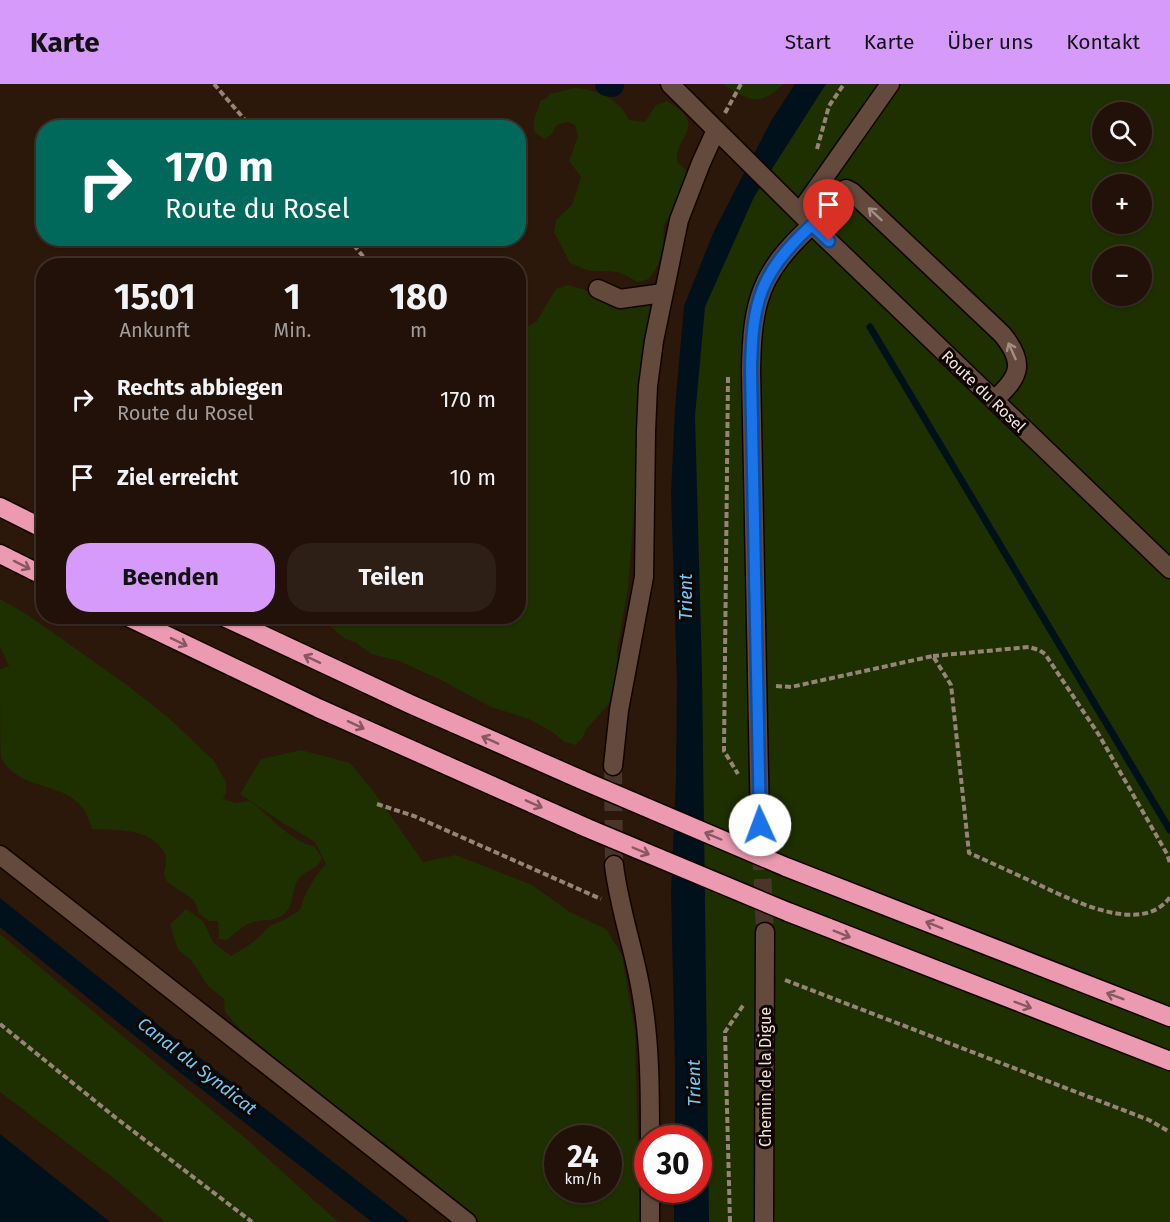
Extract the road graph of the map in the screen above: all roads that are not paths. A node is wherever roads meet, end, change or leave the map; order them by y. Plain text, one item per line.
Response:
1 (670, 84) edge
2 (890, 84) edge
3 (722, 135) junction
4 (807, 220) junction
5 (598, 289) dead end
6 (663, 292) junction
7 (994, 400) junction
8 (0, 507) edge
9 (36, 525) edge
10 (0, 554) edge
11 (1170, 569) edge
12 (36, 572) edge
13 (143, 624) edge
14 (239, 624) edge
15 (613, 766) tunnel mouth
16 (760, 825) tunnel mouth
17 (0, 855) edge
18 (614, 865) tunnel mouth
19 (765, 932) tunnel mouth
20 (1170, 1017) edge
21 (1170, 1061) edge
22 (650, 1125) edge
23 (650, 1203) edge
24 (466, 1222) edge
25 (650, 1222) edge
26 (764, 1222) edge

1 - 3 street, Route du Rosel
2 - 4 street
3 - 4 street, Route du Rosel
3 - 6 street
4 - 7 street, Route du Rosel
7 -> 4 street
4 - 16 street
5 - 6 street
6 - 15 street
7 - 11 street, Route du Rosel
8 - 9 highway
10 -> 12 highway
13 -> 21 highway, bridge
20 -> 14 highway, bridge
17 - 24 street
18 - 22 street
19 - 26 street, Chemin de la Digue
23 - 25 street

